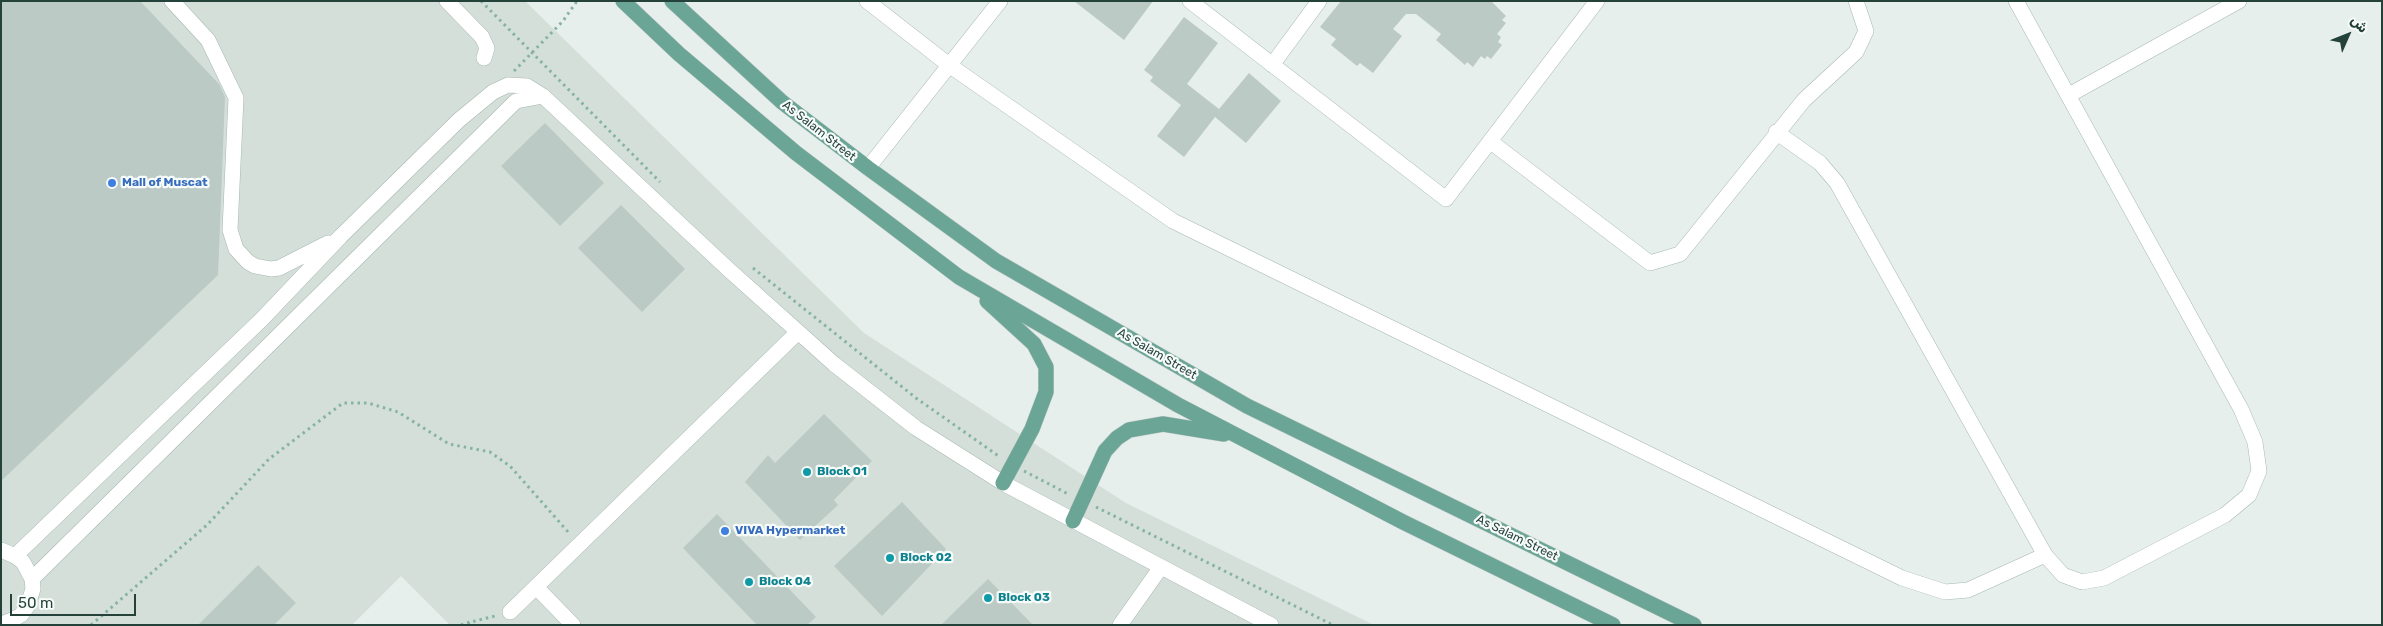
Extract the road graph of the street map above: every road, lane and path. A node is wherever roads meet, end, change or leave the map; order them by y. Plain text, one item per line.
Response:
1 (172, 1) edge
2 (446, 1) edge
3 (481, 1) edge
4 (578, 1) edge
5 (622, 1) edge
6 (672, 1) edge
7 (867, 1) edge
8 (1000, 1) edge
9 (1190, 1) edge
10 (1318, 1) edge
11 (1597, 1) edge
12 (1856, 1) edge
13 (2016, 1) edge
14 (2239, 1) edge
15 (532, 52) junction
16 (484, 58) dead end
17 (949, 65) junction
18 (1272, 65) junction
19 (512, 72) dead end
20 (2069, 95) junction
21 (543, 96) junction
22 (1776, 132) junction
23 (1491, 142) junction
24 (868, 168) junction
25 (664, 185) dead end
26 (340, 236) junction
27 (751, 267) dead end
28 (959, 277) junction
29 (798, 332) junction
30 (1239, 436) junction
31 (1013, 465) junction
32 (1003, 483) junction
33 (1083, 501) junction
34 (1073, 522) junction
35 (580, 545) junction
36 (8, 553) edge
37 (2045, 555) junction
38 (1161, 568) junction
39 (32, 579) junction
40 (536, 587) junction
41 (510, 612) joint
42 (469, 623) edge
43 (1, 624) edge
44 (91, 625) edge
45 (461, 625) edge
46 (572, 625) edge
47 (1120, 625) edge
48 (1270, 625) edge
49 (1333, 625) edge
50 (1613, 625) edge
51 (1694, 625) edge

1 - 26 street
2 - 16 street
3 - 15 path
4 - 15 path
5 - 28 main road
6 - 24 main road, As Salam Street
7 - 17 street
8 - 17 street
9 - 18 street
10 - 18 street
11 - 23 street
12 - 22 street
13 - 20 street
14 - 20 street
15 - 19 path
15 - 25 path
17 - 24 street
17 - 37 street
18 - 23 street
20 - 37 street
21 - 26 street
21 - 29 street
21 - 39 street
22 - 23 street
22 - 37 street
24 - 51 main road, As Salam Street
26 - 36 street
27 - 31 path
28 - 30 main road
28 - 31 main road
29 - 32 street
29 - 35 street
30 - 33 main road
30 - 50 main road
31 - 32 main road
31 - 33 path
32 - 34 street
33 - 34 main road
33 - 49 path
34 - 38 street
35 - 40 street
35 - 44 path
36 - 39 street
38 - 47 street
38 - 48 street
39 - 43 street
40 - 41 street
40 - 46 street
41 - 42 path
42 - 45 path

